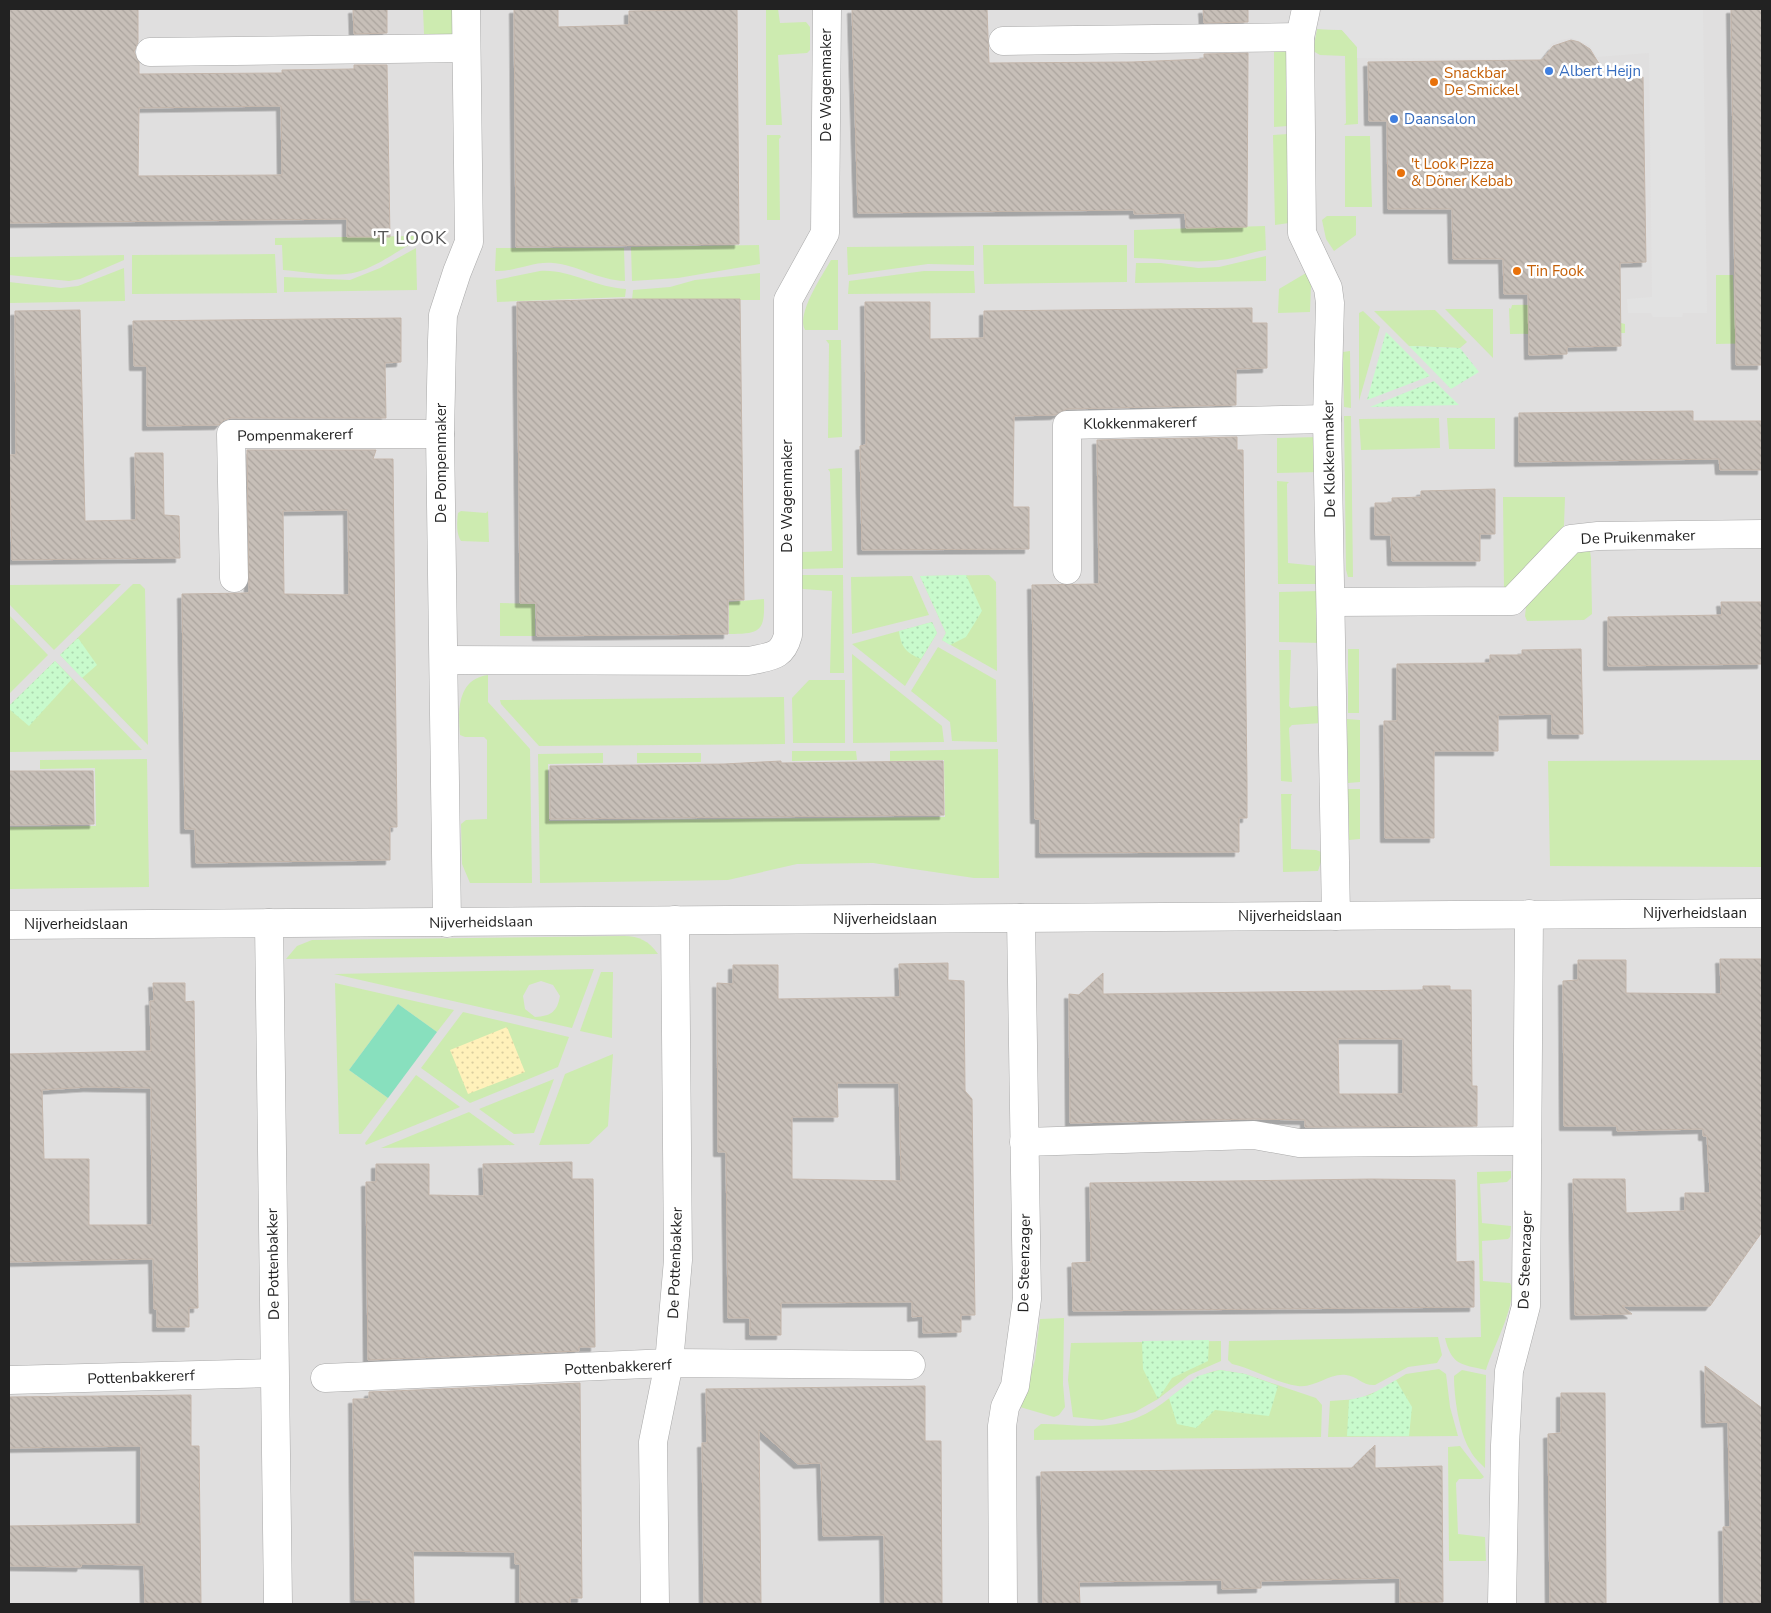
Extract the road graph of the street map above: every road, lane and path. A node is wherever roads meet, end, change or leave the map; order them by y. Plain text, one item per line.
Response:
1 (466, 9) edge
2 (827, 9) edge
3 (1306, 9) edge
4 (1300, 38) junction
5 (1003, 42) dead end
6 (466, 48) junction
7 (150, 52) dead end
8 (1327, 419) junction
9 (440, 434) junction
10 (1762, 534) edge
11 (1067, 570) dead end
12 (234, 578) dead end
13 (1331, 602) junction
14 (444, 660) junction
15 (1762, 913) edge
16 (1529, 914) junction
17 (1336, 916) junction
18 (1021, 918) junction
19 (675, 920) junction
20 (269, 923) junction
21 (447, 923) junction
22 (9, 925) edge
23 (1527, 1141) junction
24 (1024, 1142) junction
25 (669, 1364) junction
26 (911, 1365) dead end
27 (274, 1373) junction
28 (325, 1378) dead end
29 (9, 1380) edge
30 (278, 1604) edge
31 (655, 1604) edge
32 (1003, 1604) edge
33 (1502, 1604) edge

1 - 6 street, De Pompenmaker
2 - 14 street, De Wagenmaker
3 - 4 street, De Klokkenmaker
4 - 5 street
4 - 8 street, De Klokkenmaker
6 - 7 street
6 - 9 street, De Pompenmaker
8 - 11 street, Klokkenmakererf
8 - 13 street, De Klokkenmaker
9 - 12 street, Pompenmakererf
9 - 14 street, De Pompenmaker
10 - 13 street, De Pruikenmaker
13 - 17 street, De Klokkenmaker
14 - 21 street, De Pompenmaker
15 - 16 street, Nijverheidslaan
16 - 17 street, Nijverheidslaan
16 - 23 street, De Steenzager
17 - 18 street, Nijverheidslaan
18 - 19 street, Nijverheidslaan
18 - 24 street, De Steenzager
19 - 21 street, Nijverheidslaan
19 - 25 street, De Pottenbakker
20 - 21 street, Nijverheidslaan
20 - 22 street, Nijverheidslaan
20 - 27 street, De Pottenbakker
23 - 24 street
23 - 33 street, De Steenzager
24 - 32 street, De Steenzager
25 - 26 street, Pottenbakkererf
25 - 28 street, Pottenbakkererf
25 - 31 street, De Pottenbakker
27 - 29 street, Pottenbakkererf
27 - 30 street, De Pottenbakker

